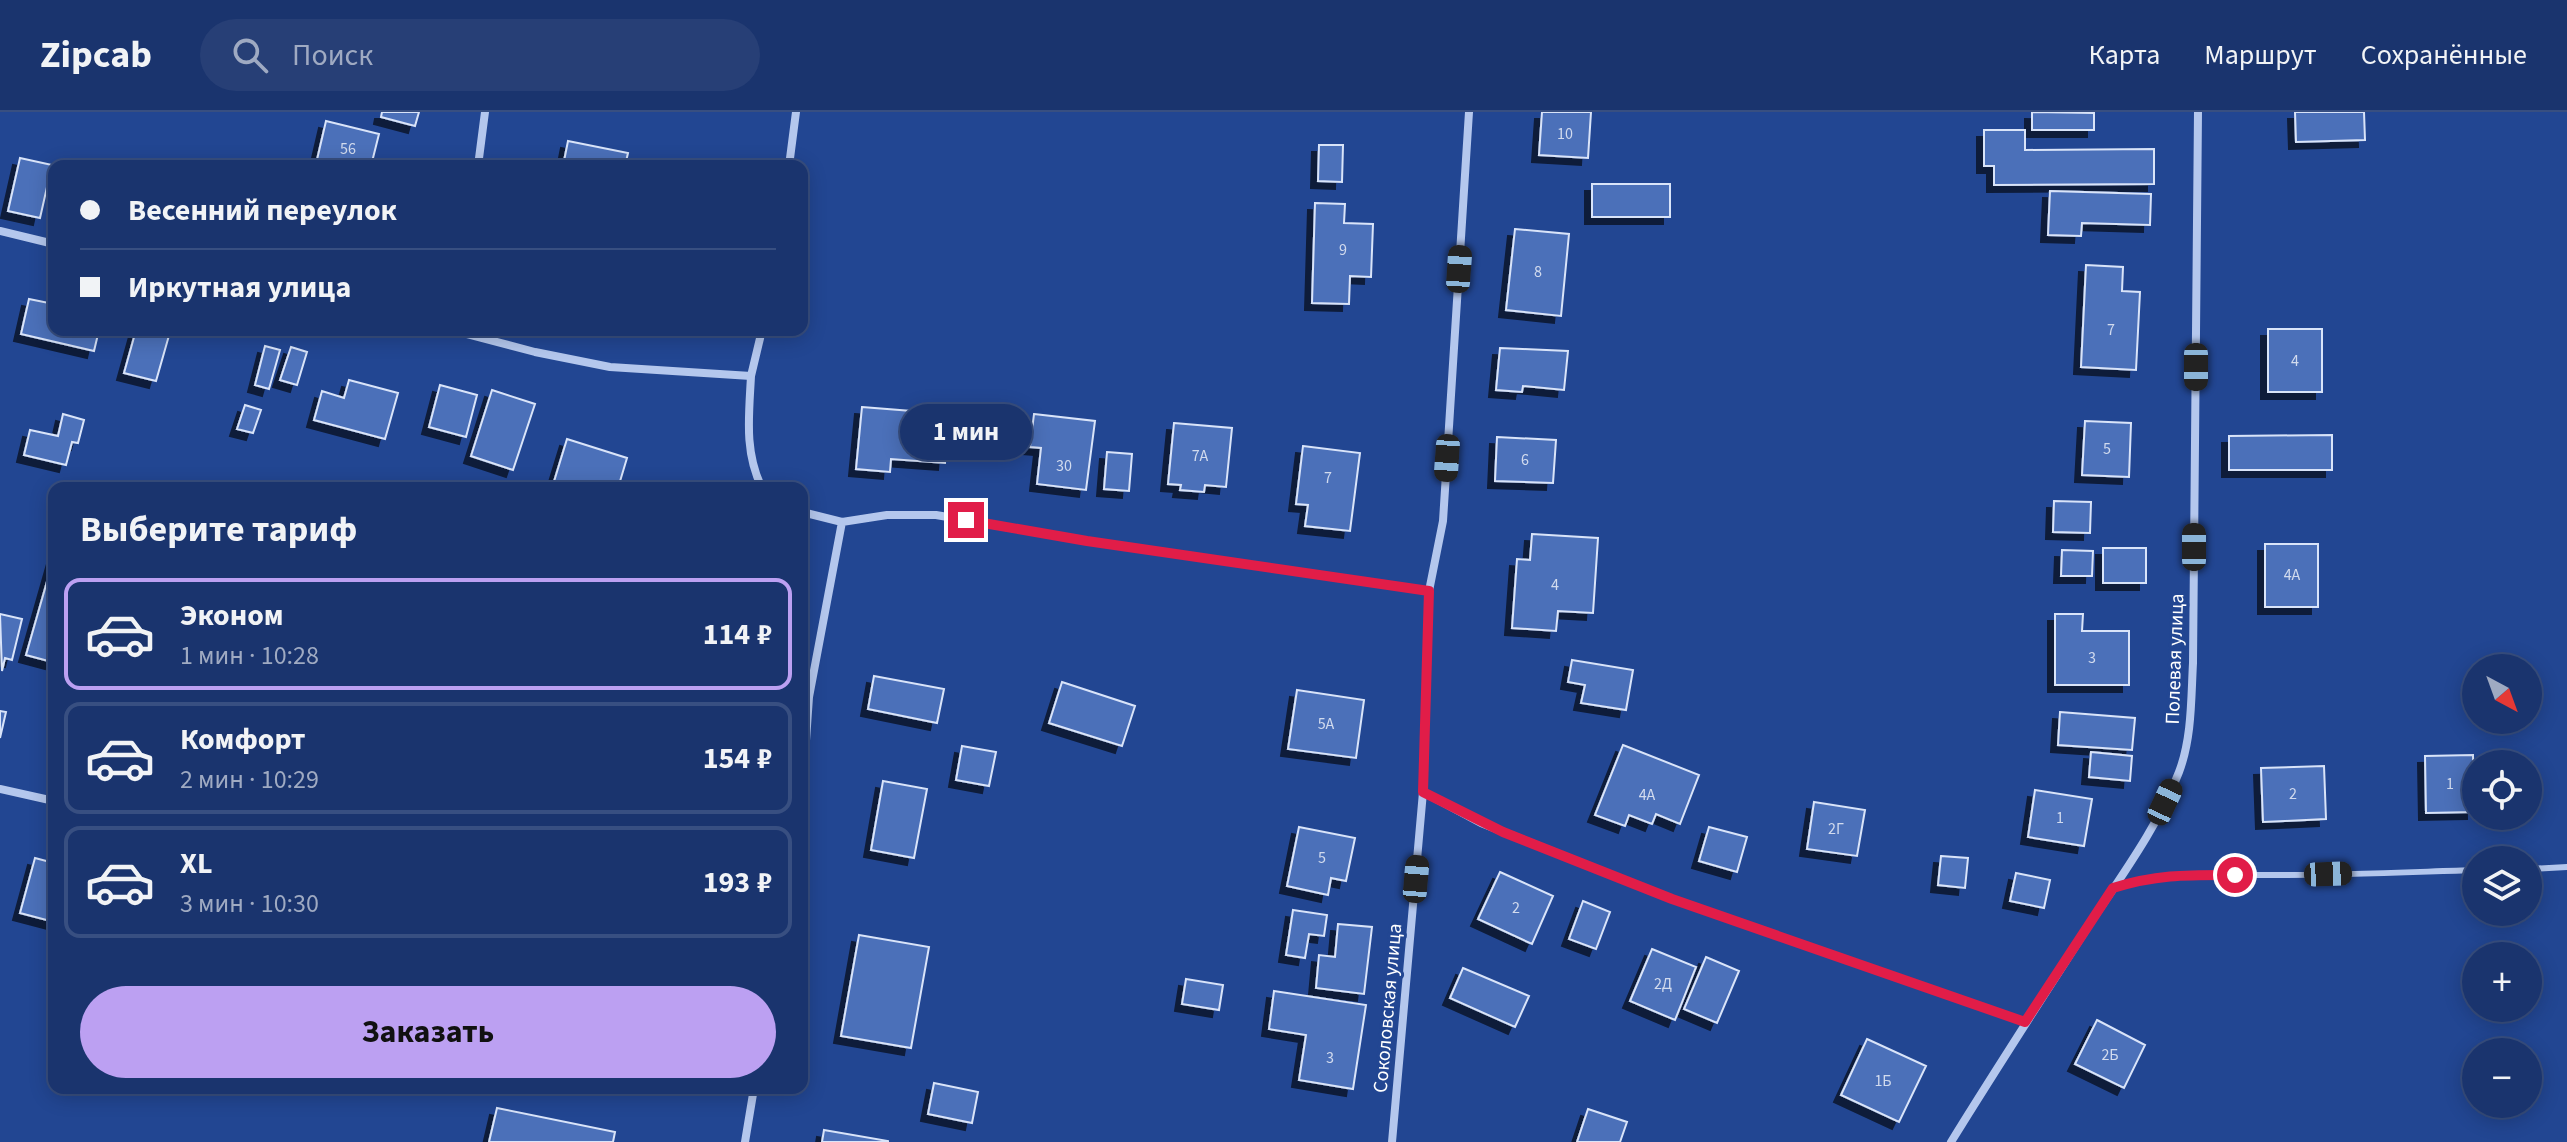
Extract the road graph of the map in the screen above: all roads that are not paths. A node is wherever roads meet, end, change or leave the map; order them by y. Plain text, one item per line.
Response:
1 (485, 112) edge
2 (796, 112) edge
3 (1469, 112) edge
4 (2198, 112) edge
5 (479, 160) edge
6 (790, 160) edge
7 (0, 231) edge
8 (48, 243) edge
9 (478, 336) edge
10 (761, 336) edge
11 (751, 376) junction
12 (759, 482) edge
13 (808, 514) edge
14 (842, 522) junction
15 (1429, 591) junction
16 (809, 697) joint
17 (808, 712) edge
18 (0, 789) edge
19 (1423, 792) junction
20 (48, 800) edge
21 (2567, 867) edge
22 (2542, 868) edge
23 (2462, 870) edge
24 (2113, 888) junction
25 (2025, 1022) junction
26 (753, 1094) edge
27 (745, 1142) edge
28 (1392, 1142) edge
29 (1951, 1142) edge

1 - 5 street
2 - 6 street
3 - 15 street, Соколовская улица
4 - 24 street, Полевая улица
7 - 8 street
9 - 11 street
10 - 11 street
11 - 12 street
13 - 14 street
14 - 15 street
14 - 16 street
15 - 19 street, Соколовская улица
16 - 17 street
18 - 20 street
19 - 25 street
19 - 28 street, Соколовская улица
21 - 22 lane
23 - 24 lane
24 - 25 street, Полевая улица
25 - 29 street, Полевая улица
26 - 27 street

